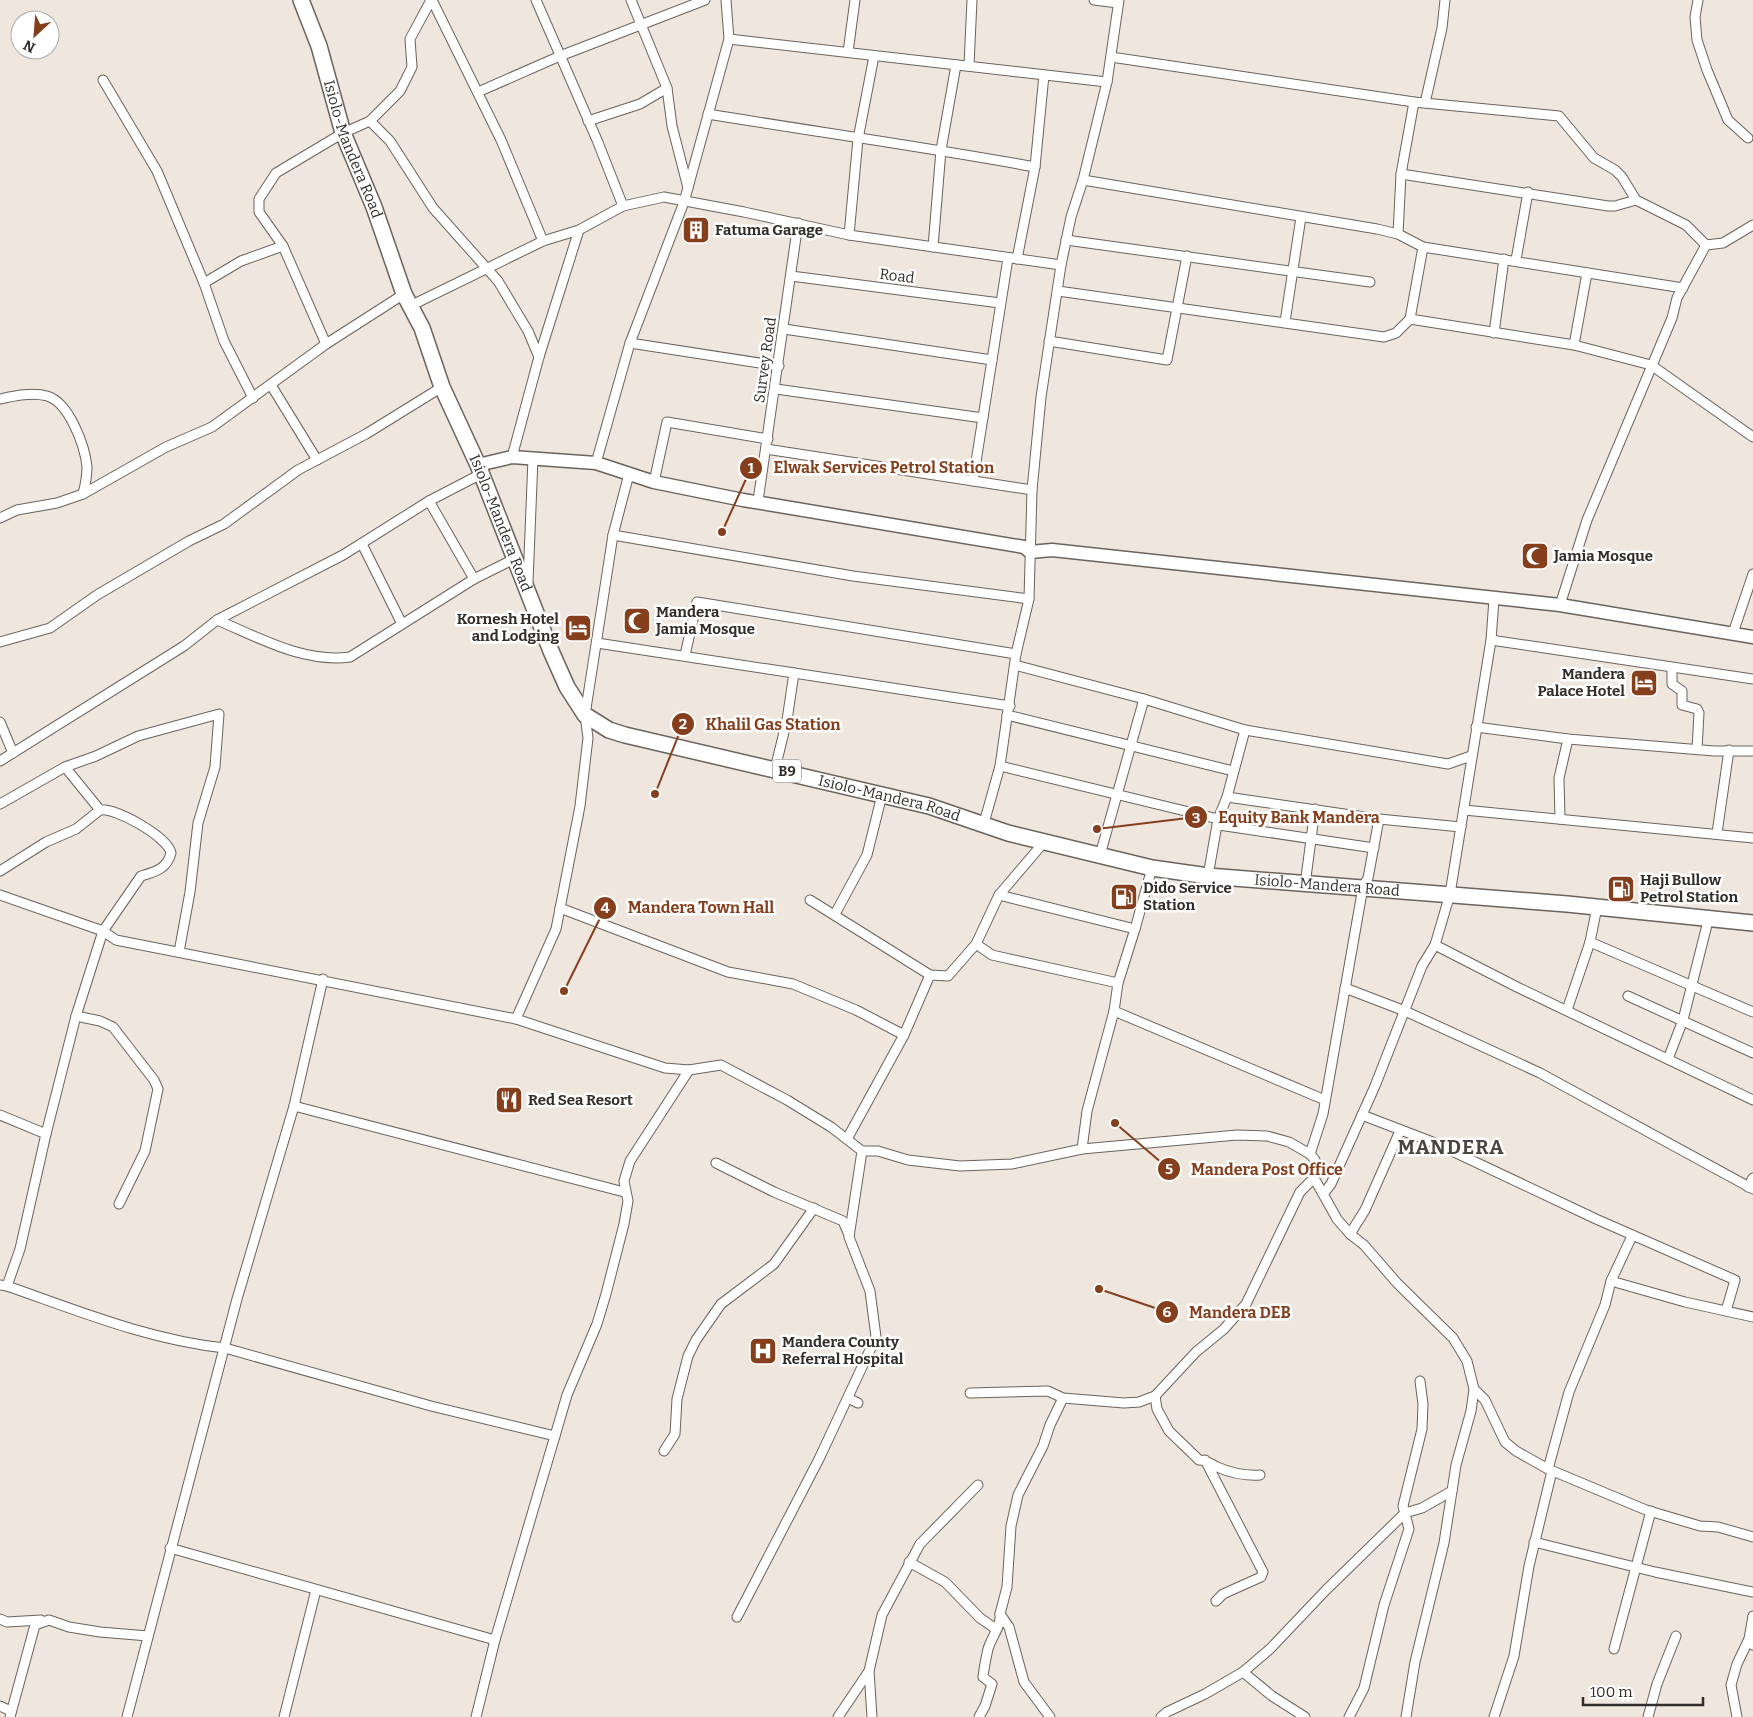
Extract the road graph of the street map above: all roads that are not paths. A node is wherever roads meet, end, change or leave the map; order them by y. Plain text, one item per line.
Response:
1 (301, 0) edge
2 (431, 0) edge
3 (536, 0) edge
4 (630, 0) edge
5 (705, 0) edge
6 (726, 0) edge
7 (855, 0) edge
8 (972, 0) edge
9 (1094, 0) edge
10 (1445, 0) edge
11 (1698, 0) edge
12 (1119, 2) edge
13 (640, 24) junction
14 (729, 39) junction
15 (848, 52) junction
16 (560, 56) junction
17 (874, 56) junction
18 (1111, 57) junction
19 (956, 65) junction
20 (969, 65) junction
21 (1044, 75) junction
22 (103, 80) dead end
23 (1107, 82) junction
24 (667, 88) junction
25 (478, 92) junction
26 (1414, 102) junction
27 (1425, 103) junction
28 (708, 114) junction
29 (370, 121) junction
30 (588, 121) junction
31 (342, 133) junction
32 (1748, 138) dead end
33 (858, 139) junction
34 (941, 150) junction
35 (1035, 167) junction
36 (1401, 174) junction
37 (1083, 180) junction
38 (688, 188) junction
39 (1528, 192) junction
40 (1636, 200) junction
41 (684, 202) junction
42 (623, 206) junction
43 (1301, 217) junction
44 (798, 223) junction
45 (1753, 225) edge
46 (579, 230) junction
47 (1398, 234) junction
48 (849, 235) junction
49 (1066, 240) junction
50 (543, 241) junction
51 (1706, 245) junction
52 (283, 246) junction
53 (1423, 246) junction
54 (933, 247) junction
55 (1187, 256) junction
56 (1012, 258) junction
57 (1504, 259) junction
58 (1516, 260) junction
59 (1061, 265) junction
60 (486, 269) junction
61 (1293, 270) junction
62 (1587, 273) junction
63 (791, 276) junction
64 (1370, 282) dead end
65 (204, 283) junction
66 (1683, 288) junction
67 (1058, 290) junction
68 (407, 300) junction
69 (1000, 302) junction
70 (1178, 308) junction
71 (1410, 319) junction
72 (1285, 322) junction
73 (784, 329) junction
74 (1494, 332) junction
75 (1049, 341) junction
76 (630, 343) junction
77 (326, 344) junction
78 (1574, 344) junction
79 (539, 357) junction
80 (992, 360) junction
81 (1652, 365) junction
82 (779, 366) junction
83 (271, 385) junction
84 (442, 387) junction
85 (776, 389) junction
86 (253, 398) junction
87 (0, 399) edge
88 (983, 418) junction
89 (1753, 437) edge
90 (768, 439) junction
91 (766, 449) junction
92 (512, 457) junction
93 (533, 458) junction
94 (317, 460) junction
95 (596, 463) junction
96 (479, 470) junction
97 (629, 474) junction
98 (973, 481) junction
99 (654, 482) junction
100 (1032, 490) junction
101 (83, 494) junction
102 (429, 500) junction
103 (758, 501) junction
104 (0, 518) edge
105 (613, 535) junction
106 (362, 544) junction
107 (1030, 552) junction
108 (516, 558) junction
109 (1753, 574) edge
110 (474, 579) junction
111 (1750, 589) edge
112 (528, 592) junction
113 (1029, 599) junction
114 (1494, 599) junction
115 (1560, 605) junction
116 (217, 620) junction
117 (402, 624) junction
118 (1733, 633) junction
119 (1753, 637) edge
120 (1491, 640) junction
121 (0, 642) edge
122 (598, 643) junction
123 (1016, 654) junction
124 (685, 655) junction
125 (1015, 665) junction
126 (1672, 668) junction
127 (794, 674) junction
128 (1753, 679) edge
129 (1144, 699) junction
130 (1010, 706) junction
131 (585, 714) junction
132 (1007, 716) junction
133 (0, 722) edge
134 (1476, 727) junction
135 (1245, 730) junction
136 (1568, 739) junction
137 (1132, 746) junction
138 (1697, 749) junction
139 (1729, 750) junction
140 (1753, 751) edge
141 (13, 753) junction
142 (1471, 756) junction
143 (0, 761) edge
144 (65, 766) junction
145 (1000, 766) junction
146 (775, 769) junction
147 (1233, 771) junction
148 (882, 794) junction
149 (1116, 794) junction
150 (1227, 797) junction
151 (0, 804) edge
152 (1315, 809) junction
153 (100, 810) junction
154 (1464, 810) junction
155 (1379, 819) junction
156 (1560, 819) junction
157 (1219, 822) junction
158 (984, 823) junction
159 (1461, 827) junction
160 (1718, 833) junction
161 (1753, 838) edge
162 (1310, 839) junction
163 (1044, 841) junction
164 (1374, 848) junction
165 (1100, 855) junction
166 (1152, 868) junction
167 (0, 871) edge
168 (1208, 876) junction
169 (1305, 885) junction
170 (1363, 887) junction
171 (1450, 894) junction
172 (0, 895) edge
173 (999, 895) junction
174 (810, 900) dead end
175 (1597, 907) junction
176 (560, 908) junction
177 (835, 914) junction
178 (1709, 917) junction
179 (1753, 923) edge
180 (1136, 930) junction
181 (103, 931) junction
182 (1590, 942) junction
183 (976, 944) junction
184 (1435, 945) junction
185 (179, 952) junction
186 (930, 974) junction
187 (323, 979) junction
188 (1118, 983) junction
189 (1692, 986) junction
190 (1345, 988) junction
191 (1628, 996) dead end
192 (1567, 1010) junction
193 (1114, 1011) junction
194 (1405, 1011) junction
195 (1753, 1012) edge
196 (76, 1016) junction
197 (516, 1018) junction
198 (1683, 1020) junction
199 (904, 1035) junction
200 (1753, 1053) edge
201 (1668, 1059) junction
202 (689, 1070) junction
203 (1325, 1100) junction
204 (1753, 1100) edge
205 (294, 1106) junction
206 (0, 1115) edge
207 (1362, 1116) junction
208 (1400, 1131) junction
209 (46, 1134) junction
210 (847, 1139) junction
211 (1082, 1149) junction
212 (862, 1151) junction
213 (1310, 1154) junction
214 (716, 1163) dead end
215 (1314, 1178) junction
216 (1753, 1178) edge
217 (1751, 1188) edge
218 (624, 1192) junction
219 (1324, 1193) junction
220 (119, 1204) dead end
221 (814, 1208) junction
222 (1350, 1234) junction
223 (1632, 1236) junction
224 (850, 1237) junction
225 (1611, 1281) junction
226 (4, 1285) edge
227 (1726, 1311) junction
228 (1753, 1317) edge
229 (225, 1348) junction
230 (1420, 1381) dead end
231 (1474, 1389) junction
232 (970, 1393) dead end
233 (1155, 1396) junction
234 (848, 1398) junction
235 (1063, 1398) junction
236 (858, 1403) dead end
237 (555, 1436) junction
238 (664, 1451) dead end
239 (1205, 1460) junction
240 (1550, 1470) junction
241 (1260, 1475) dead end
242 (978, 1485) dead end
243 (1452, 1491) junction
244 (1651, 1511) junction
245 (1405, 1513) junction
246 (1753, 1537) edge
247 (1534, 1542) junction
248 (170, 1548) junction
249 (909, 1562) junction
250 (1637, 1567) junction
251 (316, 1590) junction
252 (1753, 1592) edge
253 (1216, 1600) dead end
254 (1000, 1614) junction
255 (1753, 1616) edge
256 (737, 1617) dead end
257 (0, 1618) edge
258 (49, 1620) junction
259 (996, 1629) junction
260 (148, 1636) junction
261 (1676, 1636) dead end
262 (496, 1640) junction
263 (1751, 1642) edge
264 (1614, 1649) dead end
265 (869, 1672) junction
266 (1242, 1672) junction
267 (0, 1706) edge
268 (11, 1714) edge
269 (127, 1717) edge
270 (284, 1717) edge
271 (476, 1717) edge
272 (838, 1717) edge
273 (872, 1717) edge
274 (979, 1717) edge
275 (1050, 1717) edge
276 (1161, 1717) edge
277 (1305, 1717) edge
278 (1349, 1717) edge
279 (1406, 1717) edge
280 (1494, 1717) edge
281 (1648, 1717) edge
282 (1737, 1717) edge

1 - 31 highway, Isiolo-Mandera Road / B9
2 - 25 street
2 - 29 street
3 - 16 street
4 - 13 street
5 - 13 street
6 - 14 street
7 - 15 street
8 - 20 street
9 - 12 street
10 - 27 street
11 - 32 street
12 - 18 street
13 - 16 street
13 - 24 street
14 - 15 street
14 - 28 street
15 - 17 street
16 - 25 street
16 - 30 street
17 - 19 street
17 - 33 street
18 - 23 street
18 - 26 street
19 - 20 street
19 - 34 street
20 - 21 street
21 - 23 street
21 - 35 street
22 - 65 street
23 - 37 street
24 - 30 street
24 - 38 street
25 - 50 street
26 - 27 street
26 - 36 street
27 - 40 street
28 - 33 street
28 - 38 street
29 - 31 street
29 - 60 street
30 - 42 street
31 - 52 street
31 - 68 highway, Isiolo-Mandera Road / B9
33 - 34 street
33 - 48 street
34 - 35 street
34 - 54 street
35 - 56 street
36 - 39 street
36 - 47 street
37 - 43 street
37 - 49 street
38 - 41 street
39 - 40 street
39 - 58 street
40 - 51 street
41 - 42 street
41 - 44 street
41 - 76 street
42 - 46 street
43 - 47 street
43 - 61 street
44 - 48 street
44 - 63 street, Survey Road
45 - 51 street
46 - 50 street
46 - 79 street
47 - 53 street
48 - 54 street
49 - 55 street
49 - 59 street
50 - 60 street
51 - 66 street
52 - 65 street
52 - 77 street
53 - 57 street
53 - 71 street
54 - 56 street
55 - 61 street
55 - 70 street
56 - 59 street
56 - 69 street
57 - 58 street
57 - 74 street
58 - 62 street
59 - 67 street
60 - 68 street
60 - 79 street
61 - 64 street
61 - 72 street
62 - 66 street
62 - 78 street
63 - 69 street, Road
63 - 73 street, Survey Road
65 - 86 street
66 - 81 street
67 - 70 street
67 - 75 street
68 - 77 street
68 - 84 highway, Isiolo-Mandera Road / B9
69 - 80 street
70 - 72 street
70 - 75 street
71 - 72 street
71 - 74 street
73 - 80 street
73 - 82 street, Survey Road
74 - 78 street
75 - 100 street
76 - 82 street
76 - 95 street
77 - 83 street
78 - 81 street
79 - 92 street
80 - 88 street
81 - 89 street
81 - 115 street
82 - 85 street, Survey Road
83 - 86 street
83 - 94 street
84 - 94 street
84 - 96 highway, Isiolo-Mandera Road / B9
85 - 88 street
85 - 90 street, Survey Road
86 - 101 street
87 - 101 street
88 - 98 street
90 - 91 street, Survey Road
90 - 99 street
91 - 98 street
91 - 103 street, Survey Road
92 - 93 main road
92 - 96 main road
93 - 95 main road
93 - 112 street
94 - 121 street
95 - 97 main road
96 - 102 street
96 - 108 highway, Isiolo-Mandera Road / B9
97 - 99 main road
97 - 105 street
98 - 100 street
99 - 103 main road
100 - 107 street
101 - 104 street
102 - 106 street
102 - 110 street
103 - 107 main road
105 - 113 street
105 - 122 street
106 - 116 street
106 - 117 street
107 - 113 street
107 - 114 main road
108 - 110 street
108 - 112 highway, Isiolo-Mandera Road / B9
109 - 111 street
110 - 117 street
111 - 118 street
112 - 131 highway, Isiolo-Mandera Road / B9
113 - 123 street
114 - 115 main road
114 - 120 street
115 - 118 main road
116 - 117 street
116 - 141 street
118 - 119 main road
120 - 126 street
120 - 134 street
122 - 124 street
122 - 131 street
123 - 124 street
123 - 125 street
124 - 127 street
125 - 129 street
125 - 130 street
126 - 128 street
126 - 138 street
127 - 130 street
127 - 146 street
129 - 135 street
129 - 137 street
130 - 132 street
131 - 146 highway, Isiolo-Mandera Road / B9
131 - 176 street
132 - 137 street
132 - 145 street
133 - 141 street
134 - 136 street
134 - 142 street
135 - 142 street
135 - 147 street
136 - 138 street
136 - 156 street
137 - 147 street
137 - 149 street
138 - 139 street
139 - 140 street
139 - 160 street
141 - 143 street
142 - 154 street
144 - 151 street
144 - 153 street
144 - 185 street
145 - 149 street
145 - 158 street
146 - 148 highway, Isiolo-Mandera Road / B9
147 - 150 street
148 - 158 highway, Isiolo-Mandera Road / B9
148 - 177 street
149 - 157 street
149 - 165 street
150 - 152 street
150 - 157 street
152 - 155 street
152 - 162 street
153 - 167 street
153 - 181 street
154 - 156 street
154 - 159 street
155 - 159 street
155 - 164 street
156 - 160 street
157 - 162 street
157 - 168 street
158 - 163 highway, Isiolo-Mandera Road / B9
159 - 171 street
160 - 161 street
162 - 164 street
162 - 169 street
163 - 165 highway, Isiolo-Mandera Road / B9
163 - 173 street
164 - 170 street
165 - 166 highway, Isiolo-Mandera Road / B9
166 - 168 highway, Isiolo-Mandera Road / B9
166 - 180 street
168 - 169 highway, Isiolo-Mandera Road / B9
169 - 170 highway, Isiolo-Mandera Road / B9
170 - 171 highway, Isiolo-Mandera Road / B9
170 - 190 street
171 - 175 highway, Isiolo-Mandera Road / B9
171 - 184 street
172 - 181 street
173 - 180 street
173 - 183 street
174 - 177 street
175 - 178 highway, Isiolo-Mandera Road / B9
175 - 182 street
176 - 197 street
176 - 199 street
177 - 186 street
178 - 179 highway, Isiolo-Mandera Road / B9
178 - 189 street
180 - 188 street
181 - 185 street
181 - 196 street
182 - 189 street
182 - 192 street
183 - 186 street
183 - 188 street
184 - 192 street
184 - 194 street
185 - 187 street
186 - 199 street
187 - 197 street
187 - 205 street
188 - 193 street
189 - 195 street
189 - 198 street
190 - 194 street
190 - 203 street
191 - 198 street
192 - 201 street
193 - 203 street
193 - 211 street
194 - 207 street
194 - 217 street
196 - 209 street
196 - 220 street
197 - 202 street
198 - 200 street
198 - 201 street
199 - 210 street
201 - 204 street
202 - 210 street
202 - 218 street
203 - 213 street
205 - 218 street
205 - 229 street
206 - 209 street
207 - 208 street
207 - 219 street
208 - 222 street
208 - 223 street
209 - 226 street
210 - 212 street
211 - 212 street
211 - 213 street
212 - 224 street
213 - 215 street
214 - 221 street
215 - 219 street
215 - 233 street
216 - 217 street
218 - 237 street
219 - 222 street
221 - 224 street
221 - 238 street
222 - 231 street
223 - 225 street
223 - 227 street
224 - 234 street
225 - 227 street
225 - 240 street
226 - 229 street
227 - 228 street
229 - 237 street
229 - 248 street
230 - 245 street
231 - 240 street
231 - 243 street
232 - 235 street
233 - 235 street
233 - 239 street
234 - 236 street
234 - 256 street
235 - 254 street
237 - 262 street
239 - 241 street
239 - 253 street
240 - 244 street
240 - 247 street
242 - 249 street
243 - 245 street
243 - 279 street
244 - 246 street
244 - 250 street
245 - 266 street
245 - 278 street
247 - 250 street
247 - 280 street
248 - 251 street
248 - 260 street
249 - 259 street
249 - 265 street
250 - 252 street
250 - 264 street
251 - 262 street
251 - 270 street
254 - 259 street
254 - 275 street
255 - 263 street
257 - 258 street
258 - 260 street
258 - 268 street
259 - 274 street
260 - 269 street
261 - 281 street
262 - 271 street
263 - 282 street
265 - 272 street
265 - 273 street
266 - 276 street
266 - 277 street
267 - 268 street

